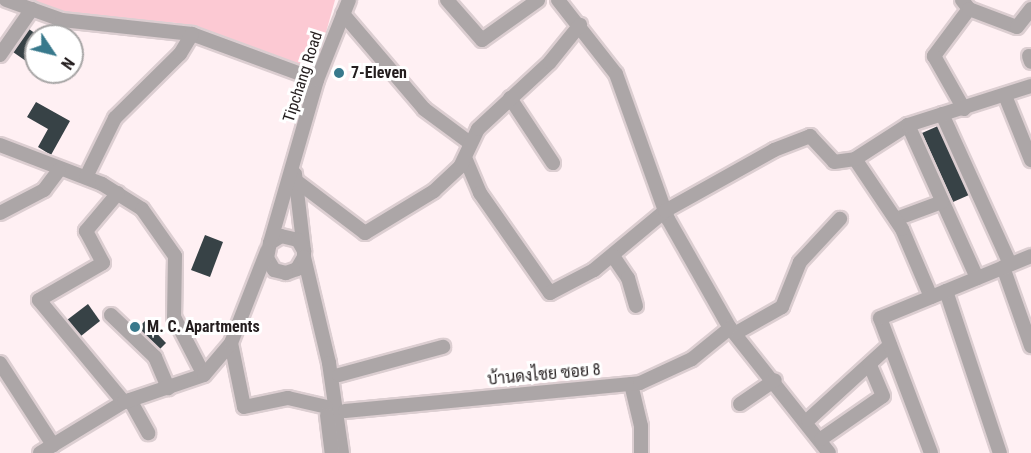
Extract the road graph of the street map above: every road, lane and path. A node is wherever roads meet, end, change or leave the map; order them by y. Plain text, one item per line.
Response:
1 (6, 0) edge
2 (447, 0) edge
3 (538, 0) edge
4 (558, 0) edge
5 (350, 4) edge
6 (965, 4) edge
7 (32, 9) junction
8 (1031, 9) edge
9 (580, 25) junction
10 (192, 34) junction
11 (0, 55) edge
12 (317, 80) junction
13 (1031, 86) edge
14 (510, 98) junction
15 (1006, 98) junction
16 (964, 109) junction
17 (942, 114) junction
18 (908, 125) junction
19 (470, 143) junction
20 (0, 145) edge
21 (855, 159) junction
22 (466, 160) junction
23 (1031, 160) edge
24 (553, 163) dead end
25 (294, 165) junction
26 (59, 170) junction
27 (86, 177) junction
28 (295, 180) junction
29 (118, 192) junction
30 (942, 201) junction
31 (665, 211) junction
32 (0, 213) edge
33 (840, 219) dead end
34 (896, 219) junction
35 (268, 247) junction
36 (304, 254) junction
37 (613, 256) junction
38 (1031, 256) edge
39 (1007, 266) junction
40 (286, 273) junction
41 (977, 278) junction
42 (252, 288) junction
43 (946, 291) junction
44 (931, 297) junction
45 (315, 301) junction
46 (636, 306) dead end
47 (111, 315) dead end
48 (733, 330) junction
49 (231, 343) junction
50 (890, 345) junction
51 (1031, 346) edge
52 (443, 347) dead end
53 (0, 363) edge
54 (329, 363) junction
55 (870, 365) junction
56 (204, 375) junction
57 (339, 375) junction
58 (775, 380) junction
59 (631, 384) junction
60 (168, 388) junction
61 (127, 401) junction
62 (740, 404) dead end
63 (335, 410) junction
64 (808, 420) junction
65 (148, 433) dead end
66 (821, 439) junction
67 (53, 445) junction
68 (40, 453) edge
69 (332, 453) edge
70 (342, 453) edge
71 (351, 453) edge
72 (641, 453) edge
73 (830, 453) edge
74 (931, 453) edge
75 (1000, 453) edge

1 - 7 street
2 - 3 street
4 - 9 street
5 - 12 street, Tipchang Road
5 - 19 street
6 - 8 street
6 - 16 street
7 - 10 street
7 - 11 street
9 - 14 street
9 - 31 street
10 - 12 street
10 - 27 street
12 - 25 street, Tipchang Road
13 - 15 street
14 - 19 street
14 - 24 street
15 - 16 street
15 - 23 street
16 - 17 street
17 - 18 street
17 - 39 street
18 - 21 street
18 - 30 street
19 - 22 street
20 - 26 street
21 - 31 street
21 - 34 street
22 - 28 street
22 - 37 street
25 - 28 street, Tipchang Road
25 - 35 street, Tipchang Road
26 - 27 street
26 - 32 street
27 - 29 street
28 - 36 street, Tipchang Road
29 - 56 street
29 - 61 street
30 - 34 street
30 - 41 street
31 - 37 street
31 - 48 street
33 - 48 street, บ้านดงไชย ซอย 8
34 - 44 street
35 - 36 street
35 - 40 street
35 - 42 street, Tipchang Road
36 - 40 street
36 - 45 street, Tipchang Road
37 - 46 street
38 - 39 street
39 - 41 street
39 - 51 street
40 - 42 street
40 - 45 street
41 - 43 street
42 - 49 street, Tipchang Road
43 - 44 street
43 - 75 street
44 - 50 street
45 - 54 street, Tipchang Road
47 - 60 street
48 - 58 street
48 - 59 street, บ้านดงไชย ซอย 8
49 - 56 street, Tipchang Road
49 - 63 street, บ้านดงไชย ซอย 8
50 - 55 street
50 - 74 street
52 - 57 street
53 - 67 street
54 - 57 street
54 - 63 street, Tipchang Road
55 - 64 street
55 - 66 street
56 - 60 street
57 - 63 street
58 - 62 street
58 - 64 street
59 - 63 street, บ้านดงไชย ซอย 8
59 - 72 street
60 - 61 street
61 - 65 street
61 - 67 street
63 - 69 street
63 - 70 street
63 - 71 street
64 - 66 street
66 - 73 street
67 - 68 street

